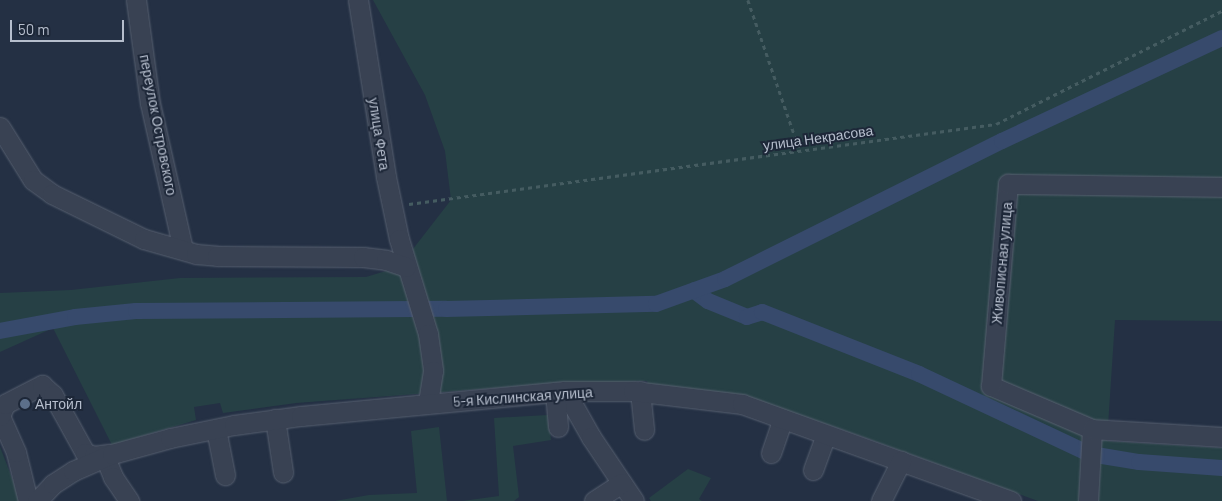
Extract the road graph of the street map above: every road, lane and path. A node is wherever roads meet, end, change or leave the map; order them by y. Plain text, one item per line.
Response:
1 (136, 0) edge
2 (358, 0) edge
3 (748, 0) edge
4 (1222, 11) edge
5 (0, 126) edge
6 (800, 151) junction
7 (1222, 187) edge
8 (392, 207) junction
9 (183, 249) junction
10 (406, 267) junction
11 (640, 391) junction
12 (560, 392) junction
13 (428, 404) junction
14 (275, 419) junction
15 (783, 419) junction
16 (558, 427) dead end
17 (1092, 428) junction
18 (216, 429) junction
19 (644, 430) dead end
20 (826, 434) junction
21 (1222, 437) edge
22 (771, 453) dead end
23 (109, 456) junction
24 (900, 461) junction
25 (814, 470) dead end
26 (283, 472) dead end
27 (225, 475) dead end
28 (113, 477) junction
29 (622, 483) junction
30 (28, 501) edge
31 (36, 501) edge
32 (117, 501) edge
33 (129, 501) edge
34 (594, 501) edge
35 (634, 501) edge
36 (881, 501) edge
37 (1011, 501) edge
38 (1088, 501) edge

1 - 9 street, переулок Островского
2 - 8 street, улица Фета
3 - 6 path
4 - 6 path, улица Некрасова
5 - 9 street
6 - 8 path, улица Некрасова
7 - 17 street, Живописная улица
8 - 10 street, улица Фета
9 - 10 street
10 - 13 street, улица Фета
11 - 12 street, 5-я Кислинская улица
11 - 15 street, 5-я Кислинская улица
11 - 19 street
12 - 13 street, 5-я Кислинская улица
12 - 16 street
12 - 29 street
13 - 14 street, 5-я Кислинская улица
14 - 18 street, 5-я Кислинская улица
14 - 26 street
15 - 20 street, 5-я Кислинская улица
15 - 22 street
17 - 21 street
17 - 38 street
18 - 23 street, 5-я Кислинская улица
18 - 27 street
20 - 24 street, 5-я Кислинская улица
20 - 25 street
23 - 28 street
23 - 30 street
23 - 31 street, 5-я Кислинская улица
24 - 36 street
24 - 37 street, 5-я Кислинская улица
28 - 32 street
28 - 33 street
29 - 34 street
29 - 35 street

